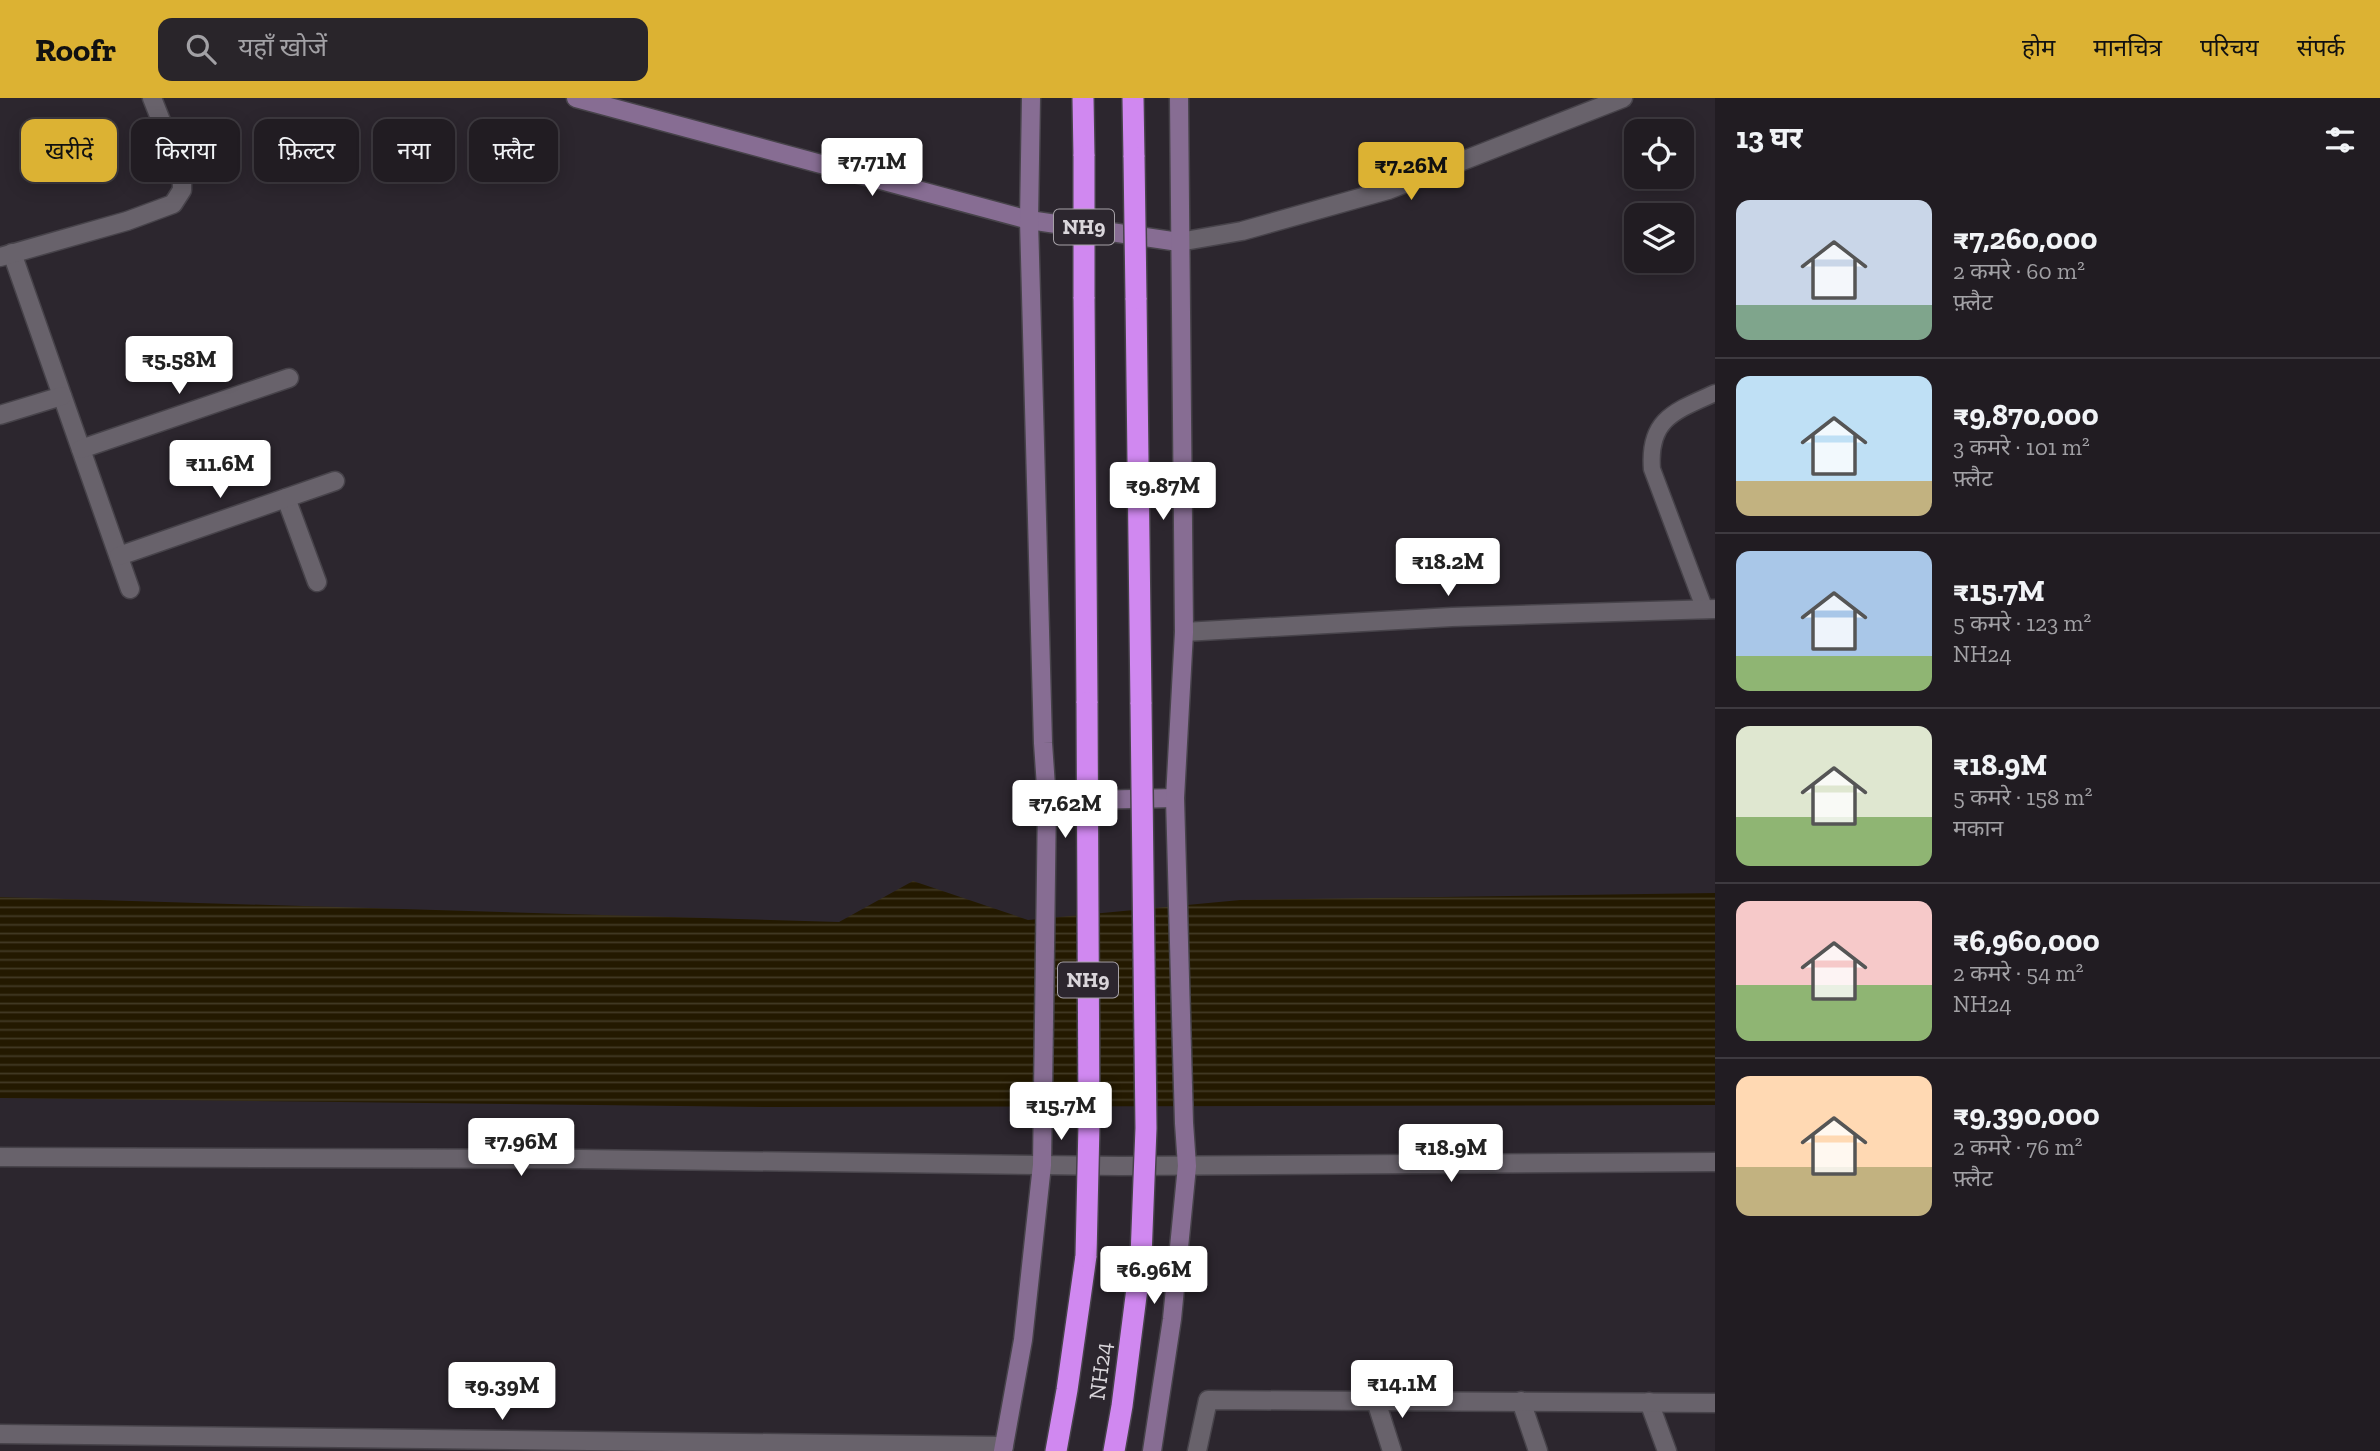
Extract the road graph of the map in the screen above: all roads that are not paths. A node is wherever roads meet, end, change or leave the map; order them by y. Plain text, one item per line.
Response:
1 (152, 98) edge
2 (576, 98) edge
3 (1031, 98) edge
4 (1083, 98) edge
5 (1133, 98) edge
6 (1178, 98) edge
7 (1623, 98) edge
8 (1029, 220) junction
9 (1179, 242) junction
10 (6, 255) edge
11 (289, 378) dead end
12 (1715, 393) edge
13 (62, 396) junction
14 (0, 415) edge
15 (81, 449) junction
16 (335, 481) dead end
17 (286, 498) junction
18 (118, 556) junction
19 (317, 582) dead end
20 (130, 589) dead end
21 (1710, 610) edge
22 (1184, 632) junction
23 (1175, 798) junction
24 (1046, 801) junction
25 (0, 1157) edge
26 (1715, 1163) edge
27 (1042, 1165) junction
28 (1187, 1166) junction
29 (1376, 1401) junction
30 (1521, 1401) junction
31 (1649, 1402) junction
32 (1715, 1403) edge
33 (0, 1434) edge
34 (1004, 1448) edge
35 (1056, 1451) edge
36 (1114, 1451) edge
37 (1152, 1451) edge
38 (1197, 1451) edge
39 (1392, 1451) edge
40 (1538, 1451) edge
41 (1667, 1451) edge

1 - 10 street
2 - 8 main road
3 - 8 main road
4 - 35 highway, NH9, bridge
5 - 36 highway, NH24 / NH9, bridge
6 - 9 main road
7 - 9 street
8 - 9 main road
8 - 24 main road
9 - 22 main road
10 - 13 street
11 - 15 street
12 - 21 lane
13 - 14 street
13 - 15 street
15 - 18 street
16 - 17 street
17 - 18 street
17 - 19 street
18 - 20 street
21 - 22 street
22 - 23 main road
23 - 24 main road
23 - 28 main road
24 - 27 main road
25 - 27 street
26 - 28 street
27 - 28 street
27 - 34 main road
28 - 37 main road
29 - 30 street
29 - 38 street
29 - 39 street
30 - 31 street
30 - 40 street
31 - 32 street
31 - 41 street
33 - 34 street

